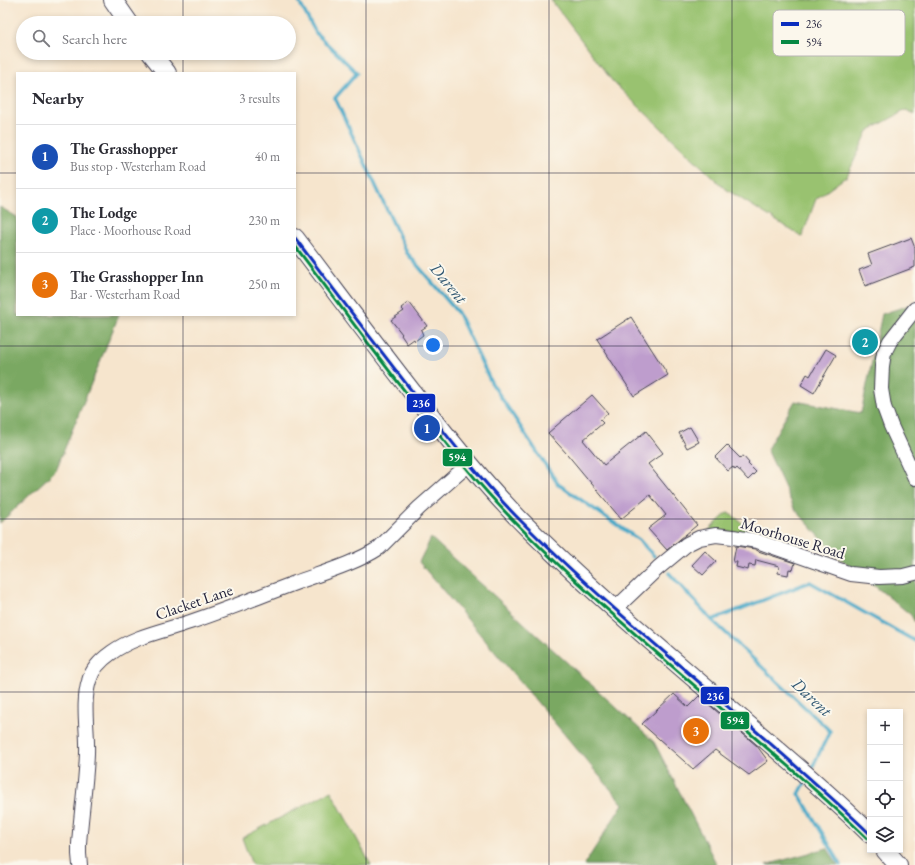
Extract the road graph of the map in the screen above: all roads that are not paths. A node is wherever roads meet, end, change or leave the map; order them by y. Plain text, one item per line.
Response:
1 (113, 0) edge
2 (124, 16) edge
3 (157, 60) edge
4 (166, 72) edge
5 (296, 239) edge
6 (915, 309) edge
7 (469, 464) junction
8 (915, 478) edge
9 (915, 573) edge
10 (615, 609) junction
11 (867, 831) edge
12 (888, 853) edge
13 (80, 865) edge
14 (898, 865) edge

1 - 2 main road
3 - 4 main road
5 - 7 main road
6 - 8 street
7 - 10 main road
7 - 13 street, Clacket Lane
9 - 10 street, Moorhouse Road
10 - 11 main road
12 - 14 main road

